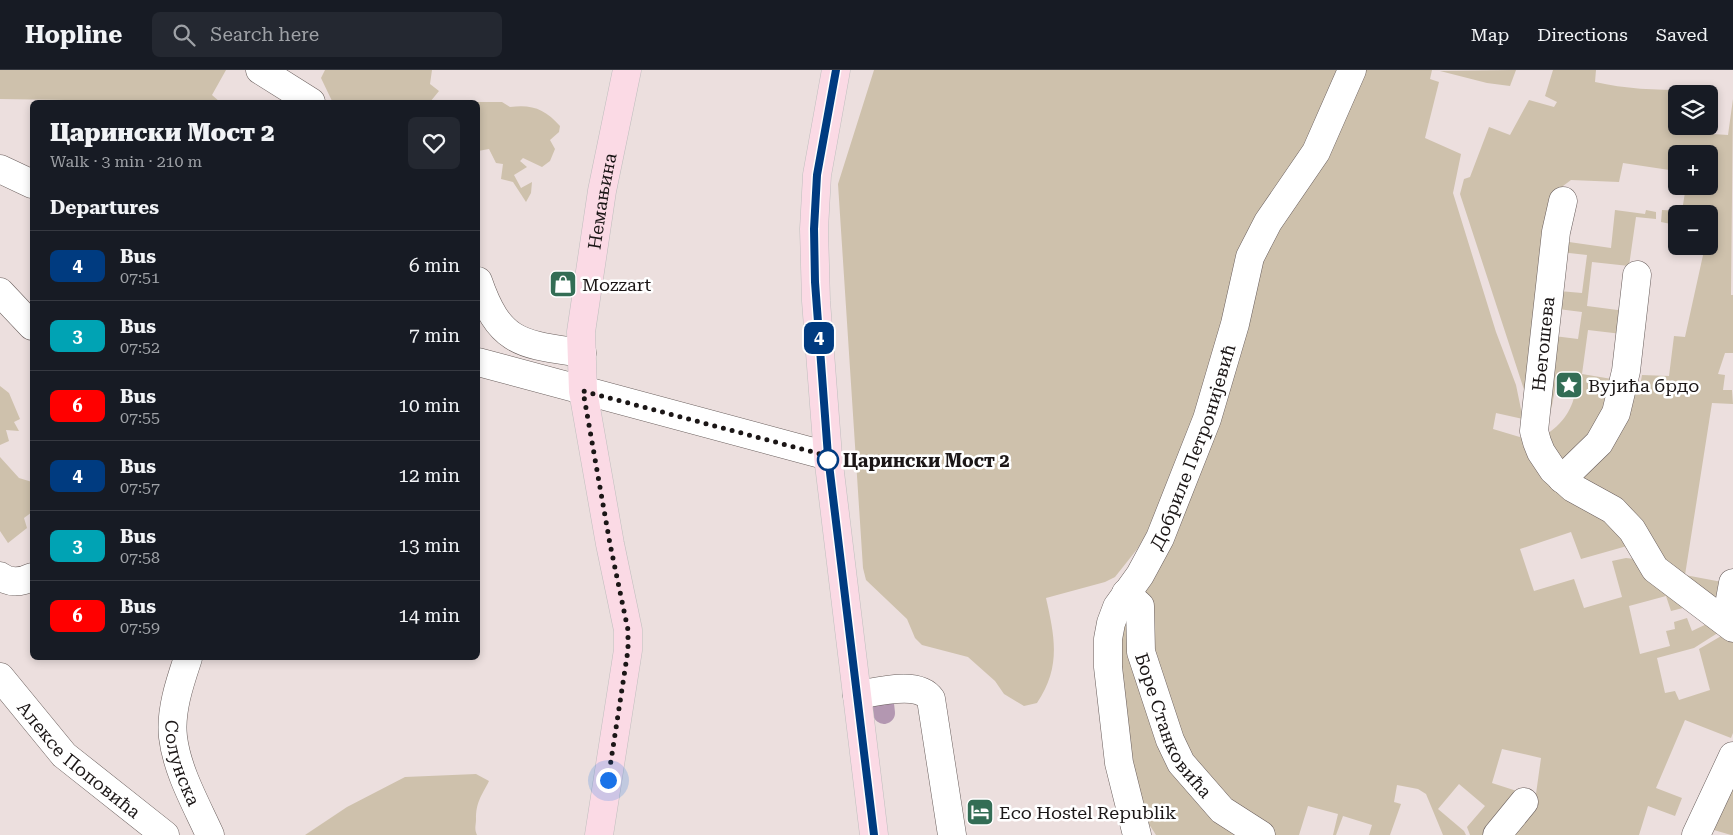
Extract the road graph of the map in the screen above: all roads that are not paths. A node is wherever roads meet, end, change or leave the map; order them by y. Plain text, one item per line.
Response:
1 (260, 70) edge
2 (628, 70) edge
3 (836, 70) edge
4 (1352, 70) edge
5 (308, 100) edge
6 (0, 169) edge
7 (30, 183) edge
8 (1563, 200) dead end
9 (1636, 275) dead end
10 (480, 287) edge
11 (0, 292) edge
12 (30, 324) edge
13 (582, 353) junction
14 (480, 363) edge
15 (583, 391) junction
16 (828, 456) junction
17 (1562, 479) junction
18 (0, 576) edge
19 (30, 578) edge
20 (1733, 583) edge
21 (1126, 593) junction
22 (1730, 625) edge
23 (187, 660) edge
24 (0, 677) edge
25 (857, 695) junction
26 (1733, 756) edge
27 (1524, 802) dead end
28 (165, 835) edge
29 (210, 835) edge
30 (599, 835) edge
31 (874, 835) edge
32 (952, 835) edge
33 (1137, 835) edge
34 (1261, 835) edge
35 (1497, 835) edge
36 (1696, 835) edge

1 - 5 street
2 - 13 main road, Немањина
3 - 16 main road
4 - 21 street, Добриле Петронијевић
6 - 7 street
8 - 17 street, Његошева
9 - 17 street
10 - 13 street
11 - 12 street
13 - 15 main road, Немањина
14 - 15 street
15 - 16 street
15 - 30 main road, Немањина
16 - 25 main road
17 - 22 street, Његошева
18 - 19 street
20 - 22 street
21 - 33 street, Добриле Петронијевић
21 - 34 street, Боре Станковића
23 - 29 street, Солунска
24 - 28 street, Алексе Поповића
25 - 31 main road
25 - 32 street
26 - 36 street
27 - 35 street

